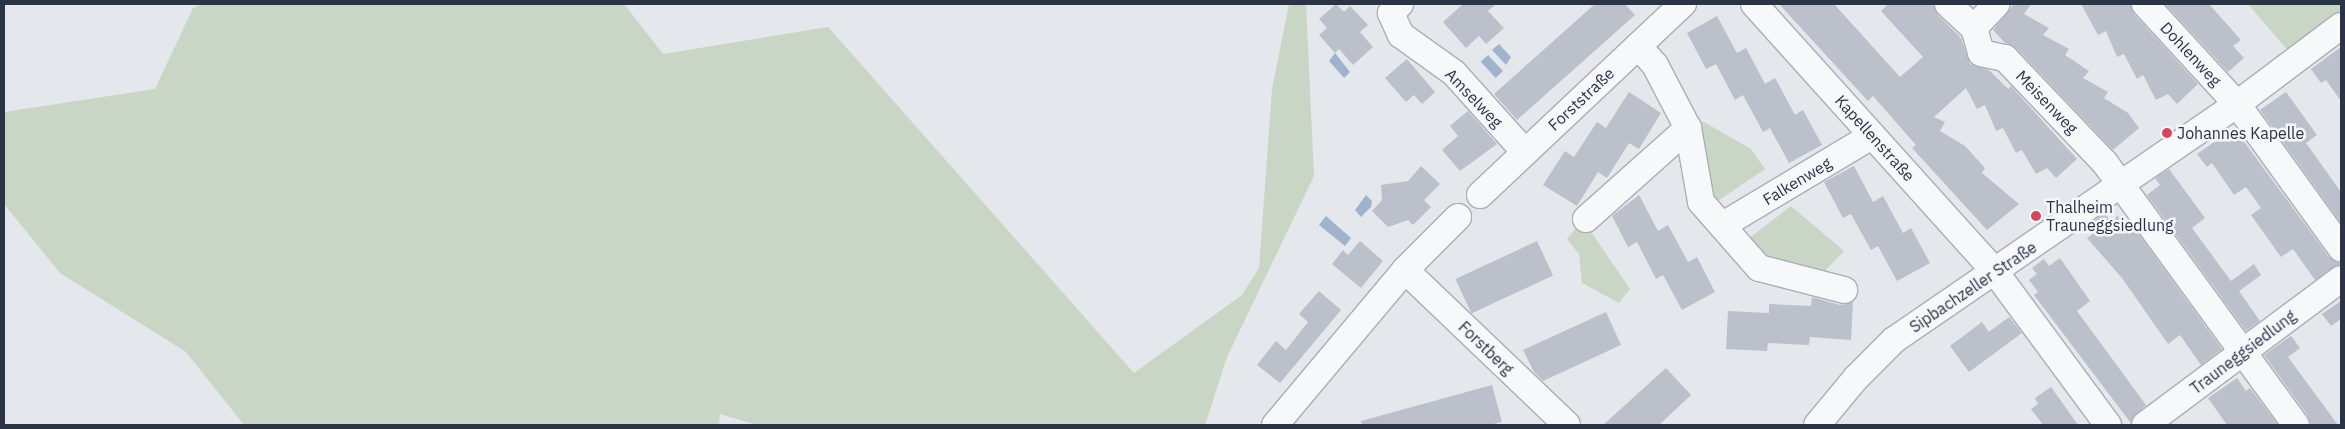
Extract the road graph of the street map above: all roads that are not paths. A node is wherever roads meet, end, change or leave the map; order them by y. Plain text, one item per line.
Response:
1 (1400, 4) edge
2 (1683, 4) edge
3 (1754, 4) edge
4 (1948, 4) edge
5 (1996, 4) edge
6 (2145, 4) edge
7 (2341, 26) edge
8 (1974, 28) junction
9 (1638, 46) junction
10 (2237, 104) junction
11 (1688, 128) junction
12 (1872, 136) junction
13 (1524, 151) junction
14 (2120, 186) junction
15 (1480, 194) dead end
16 (1458, 217) dead end
17 (1586, 219) dead end
18 (1723, 225) junction
19 (2341, 248) edge
20 (1405, 270) junction
21 (1996, 273) junction
22 (2341, 279) edge
23 (1844, 290) dead end
24 (2243, 354) junction
25 (1281, 416) edge
26 (1555, 423) edge
27 (1817, 425) edge
28 (2108, 425) edge
29 (2145, 425) edge
30 (2296, 425) edge

1 - 13 street, Amselweg
2 - 9 street, Forststraße
3 - 12 street, Kapellenstraße
4 - 8 street
5 - 8 street
6 - 10 street, Dohlenweg
7 - 10 street, Sipbachzeller Straße
8 - 14 street, Meisenweg
9 - 11 street
9 - 13 street, Forststraße
10 - 14 street, Sipbachzeller Straße
10 - 19 street, Dohlenweg
11 - 17 street
11 - 18 street
12 - 18 street, Falkenweg
12 - 21 street, Kapellenstraße
13 - 15 street, Forststraße
14 - 21 street, Sipbachzeller Straße
14 - 24 street
16 - 20 street
18 - 23 street
20 - 25 street
20 - 26 street, Forstberg
21 - 27 street, Sipbachzeller Straße
21 - 28 street
22 - 24 street, Trauneggsiedlung
24 - 29 street, Trauneggsiedlung
24 - 30 street

